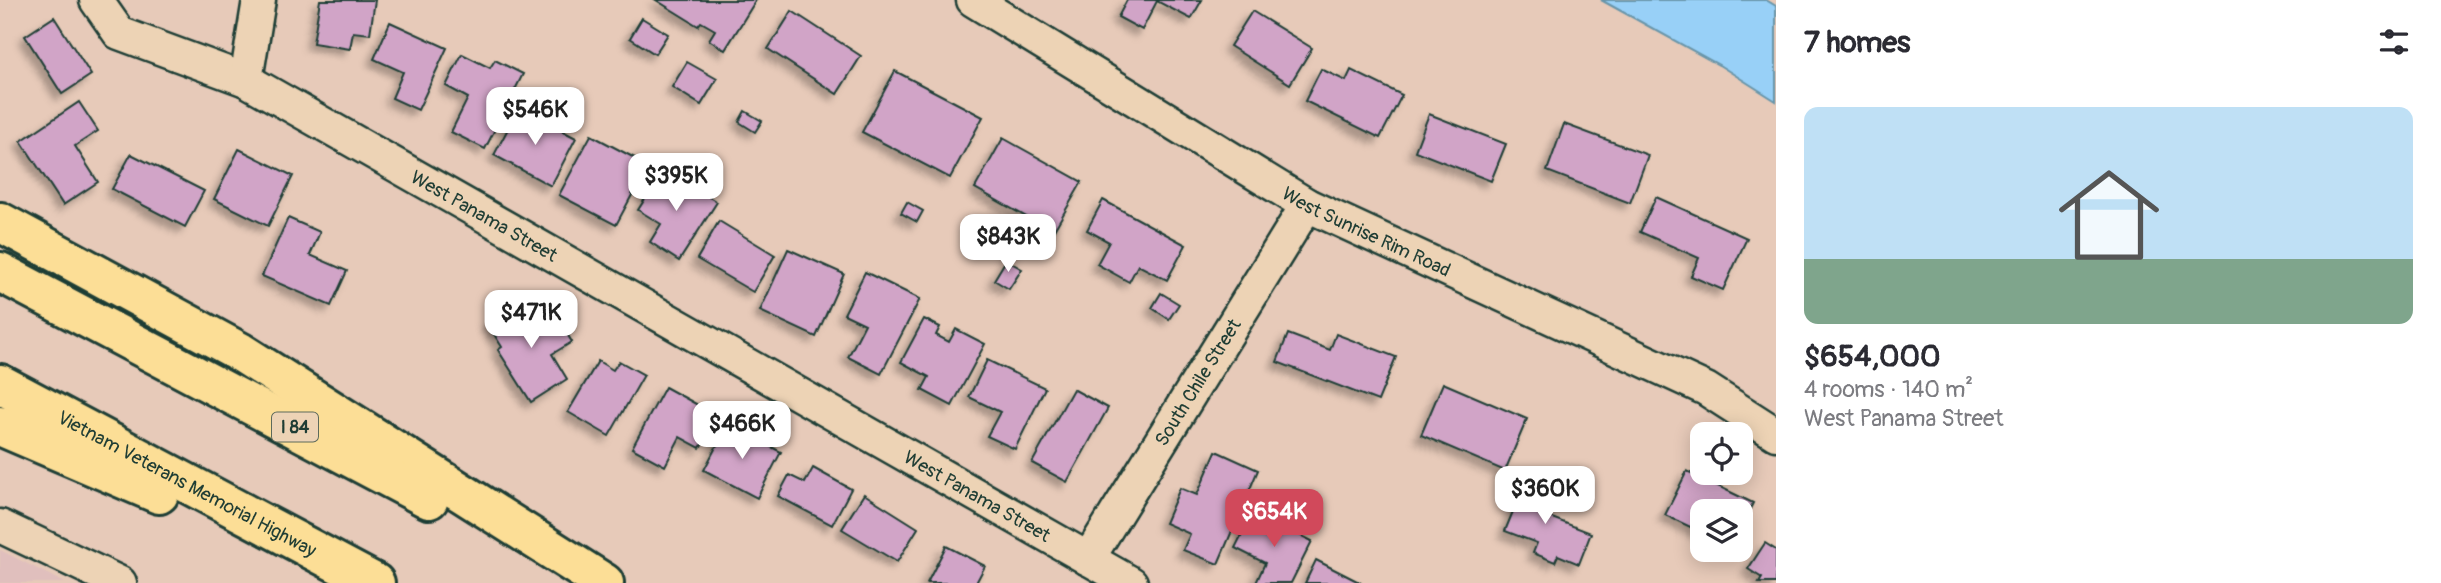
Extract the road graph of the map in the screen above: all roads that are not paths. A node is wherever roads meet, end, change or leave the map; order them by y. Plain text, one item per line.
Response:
1 (96, 0) edge
2 (259, 0) edge
3 (973, 0) edge
4 (246, 80) junction
5 (1307, 205) junction
6 (0, 222) edge
7 (0, 272) edge
8 (0, 384) edge
9 (0, 426) edge
10 (1776, 434) edge
11 (0, 526) edge
12 (1088, 559) junction
13 (120, 583) edge
14 (367, 583) edge
15 (375, 583) edge
16 (589, 583) edge
17 (604, 583) edge
18 (1131, 583) edge

1 - 4 street, West Panama Street
2 - 4 street
3 - 5 street, West Sunrise Rim Road
4 - 12 street, West Panama Street
5 - 10 street, West Sunrise Rim Road
5 - 12 street, South Chile Street
6 - 17 highway
7 - 16 highway, I 84
8 - 15 highway, Vietnam Veterans Memorial Highway
9 - 14 highway
11 - 13 street
12 - 18 street, West Panama Street

